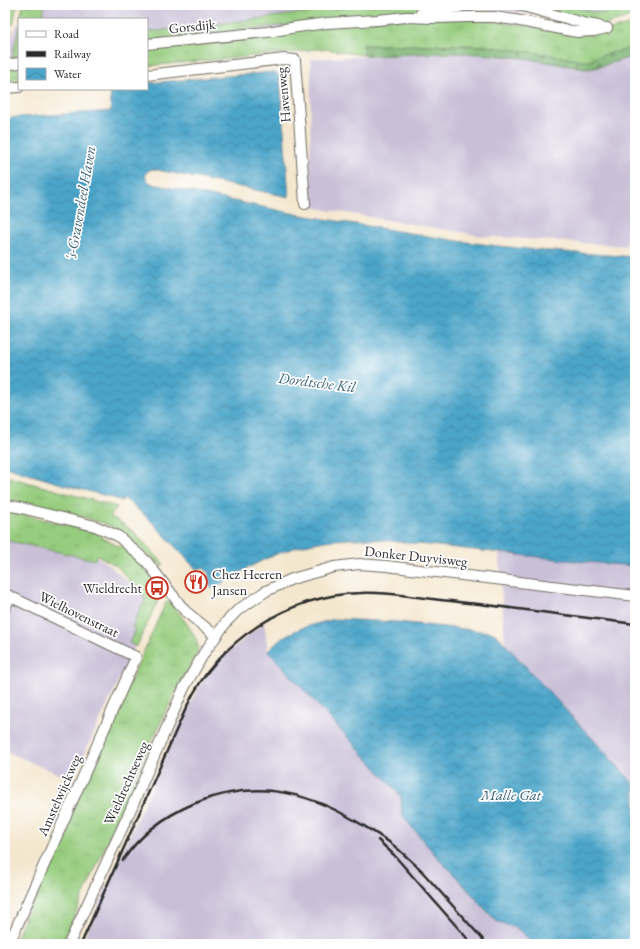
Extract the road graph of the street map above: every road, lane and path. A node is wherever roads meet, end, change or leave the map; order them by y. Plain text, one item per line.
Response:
1 (469, 5) edge
2 (519, 5) edge
3 (406, 17) junction
4 (148, 44) edge
5 (18, 63) edge
6 (5, 64) edge
7 (148, 75) edge
8 (18, 87) edge
9 (5, 88) edge
10 (305, 204) dead end
11 (5, 505) edge
12 (8, 595) edge
13 (635, 596) edge
14 (5, 608) edge
15 (216, 636) junction
16 (136, 657) joint
17 (9, 944) edge
18 (69, 944) edge

1 - 3 street, Gorsdijk
2 - 3 street, Gorsdijk
3 - 4 street, Gorsdijk
5 - 6 street
7 - 10 street, Havenweg
8 - 9 street
11 - 15 street
12 - 14 street, Wielhovenstraat
12 - 16 street, Wielhovenstraat
13 - 15 street, Donker Duyvisweg
15 - 18 street, Wieldrechtseweg
16 - 17 street, Amstelwijckweg

